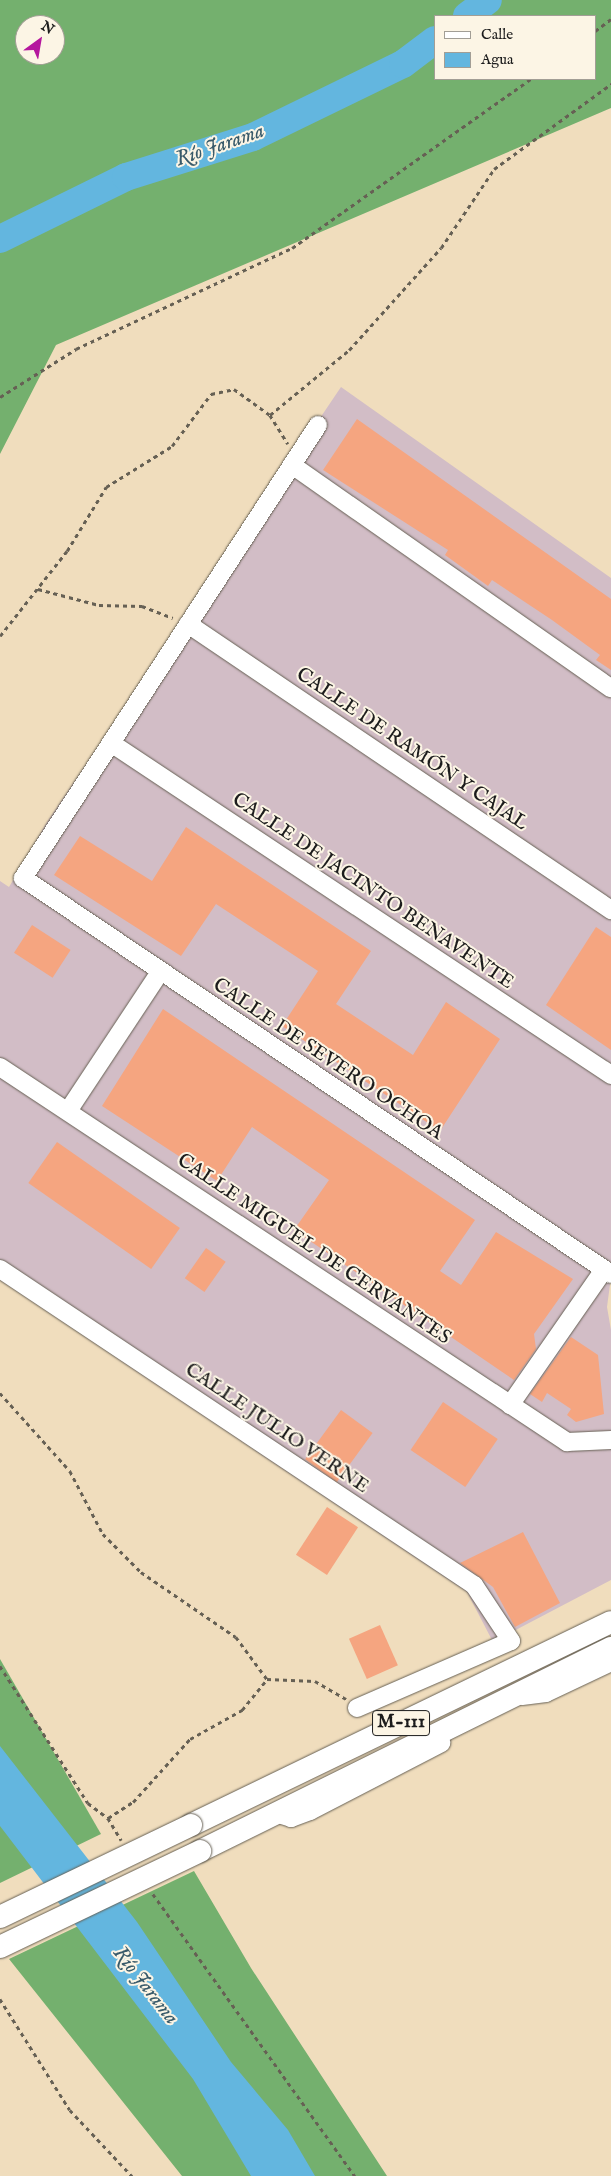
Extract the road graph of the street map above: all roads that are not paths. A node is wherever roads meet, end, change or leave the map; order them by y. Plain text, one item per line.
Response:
1 (318, 425) dead end
2 (294, 462) junction
3 (188, 624) junction
4 (611, 688) edge
5 (111, 743) junction
6 (611, 910) edge
7 (160, 972) junction
8 (0, 1067) edge
9 (611, 1075) edge
10 (68, 1111) junction
11 (0, 1269) edge
12 (608, 1272) edge
13 (510, 1406) junction
14 (611, 1440) edge
15 (611, 1622) edge
16 (611, 1648) edge
17 (611, 1662) edge
18 (512, 1697) junction
19 (357, 1708) road end
20 (0, 1917) edge
21 (0, 1947) edge

1 - 2 street
2 - 3 street
2 - 4 street
3 - 5 street
3 - 6 street, CALLE DE RAMÓN Y CAJAL
5 - 7 street, CALLE DE SEVERO OCHOA
5 - 9 street, CALLE DE JACINTO BENAVENTE
7 - 10 street
7 - 12 street, CALLE DE SEVERO OCHOA
8 - 10 street, CALLE MIGUEL DE CERVANTES
10 - 13 street, CALLE MIGUEL DE CERVANTES
11 - 19 street, CALLE JULIO VERNE
12 - 13 street
13 - 14 street, CALLE MIGUEL DE CERVANTES
15 - 20 main road, M-111, bridge
16 - 18 main road, M-111
17 - 18 street
18 - 21 main road, M-111, bridge

